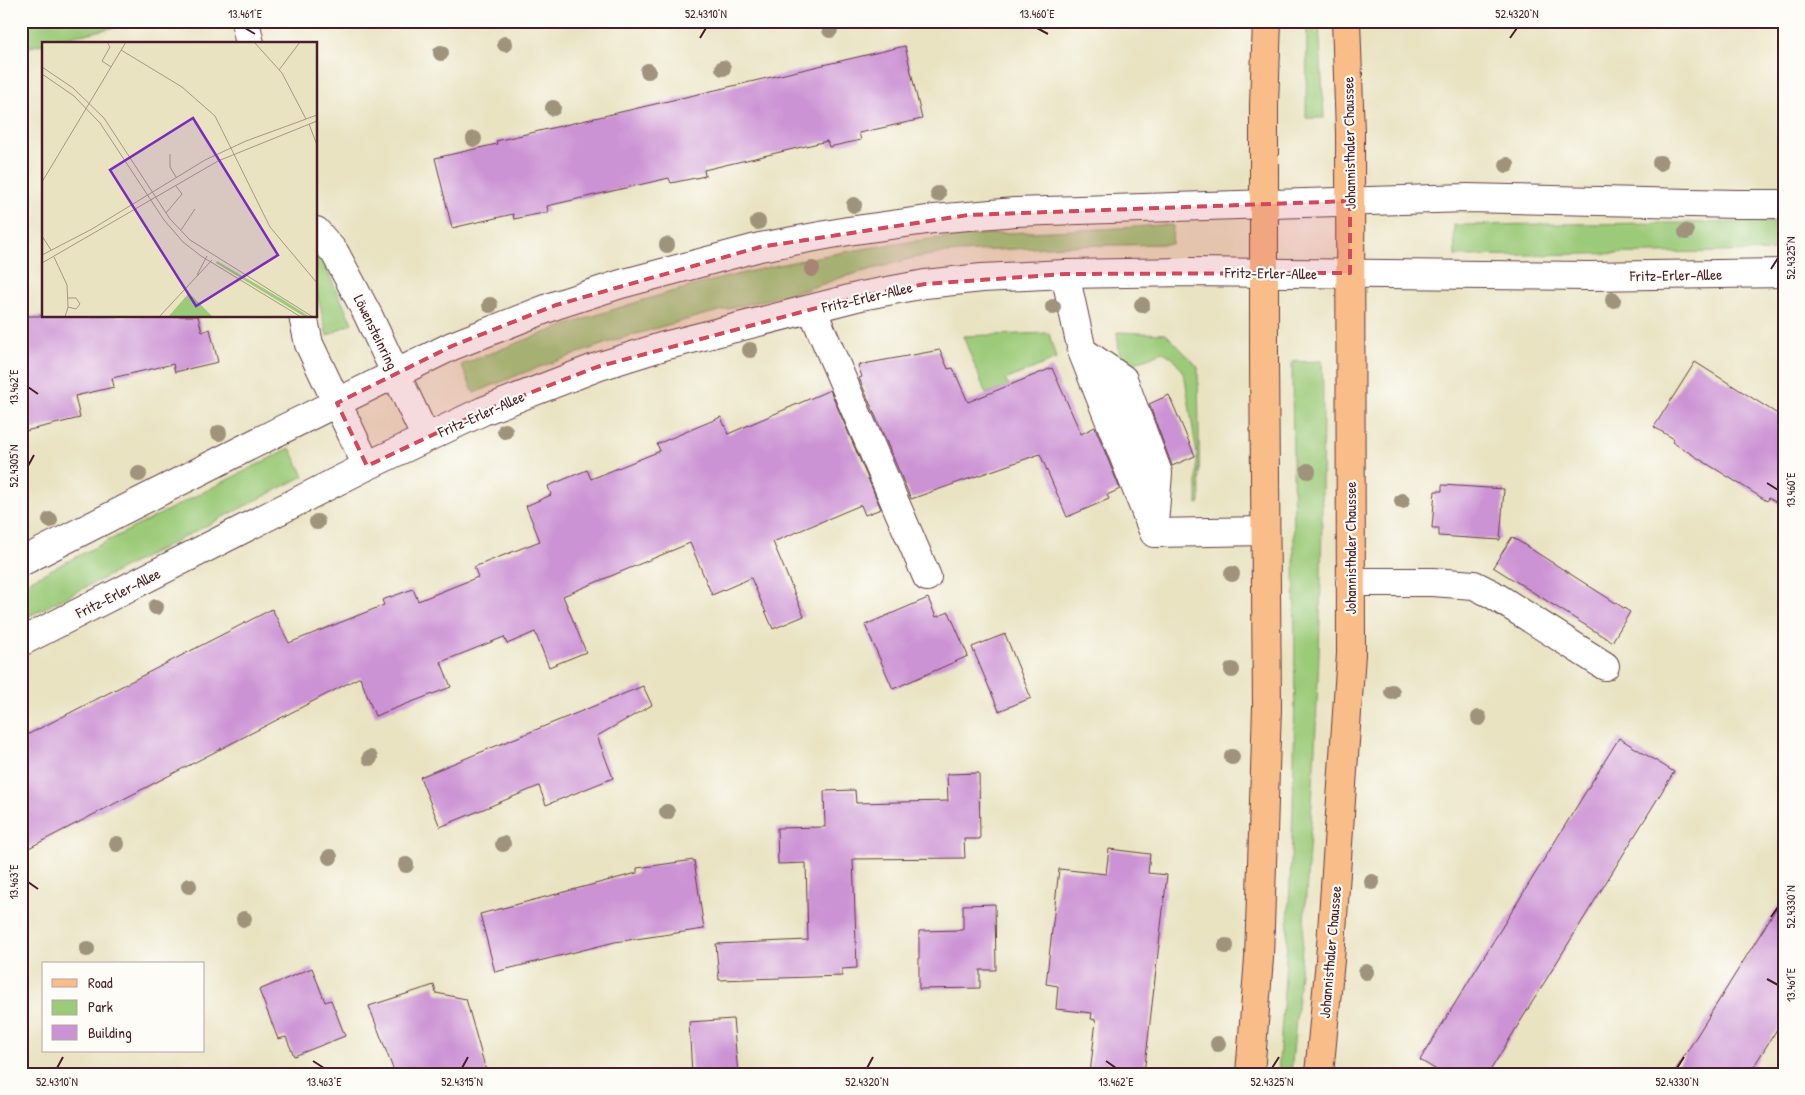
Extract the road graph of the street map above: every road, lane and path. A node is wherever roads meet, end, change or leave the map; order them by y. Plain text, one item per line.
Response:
1 (245, 21) edge
2 (1267, 21) edge
3 (1346, 21) edge
4 (250, 42) edge
5 (1350, 201) junction
6 (1264, 204) junction
7 (1784, 204) edge
8 (318, 233) edge
9 (1264, 273) junction
10 (1064, 274) junction
11 (1350, 274) junction
12 (1784, 274) edge
13 (812, 309) junction
14 (303, 318) edge
15 (396, 374) junction
16 (337, 403) junction
17 (426, 438) junction
18 (367, 466) junction
19 (1266, 531) junction
20 (21, 562) edge
21 (927, 577) dead end
22 (1350, 582) junction
23 (21, 642) edge
24 (1605, 666) dead end
25 (1250, 1074) edge
26 (1319, 1074) edge

1 - 4 street
2 - 6 main road
3 - 5 main road, Johannisthaler Chaussee
5 - 6 street
5 - 7 street
5 - 11 main road, Johannisthaler Chaussee
6 - 9 main road
6 - 15 street
8 - 15 street, Löwensteinring
9 - 10 street, Fritz-Erler-Allee
9 - 11 street, Fritz-Erler-Allee
9 - 19 main road
10 - 13 street, Fritz-Erler-Allee
10 - 19 street
11 - 12 street, Fritz-Erler-Allee
11 - 22 main road, Johannisthaler Chaussee
13 - 17 street, Fritz-Erler-Allee
13 - 21 street
14 - 16 street
15 - 16 street
15 - 17 street, Löwensteinring
16 - 18 street
16 - 20 street
17 - 18 street, Fritz-Erler-Allee
18 - 23 street, Fritz-Erler-Allee
19 - 25 main road
22 - 24 street
22 - 26 main road, Johannisthaler Chaussee

